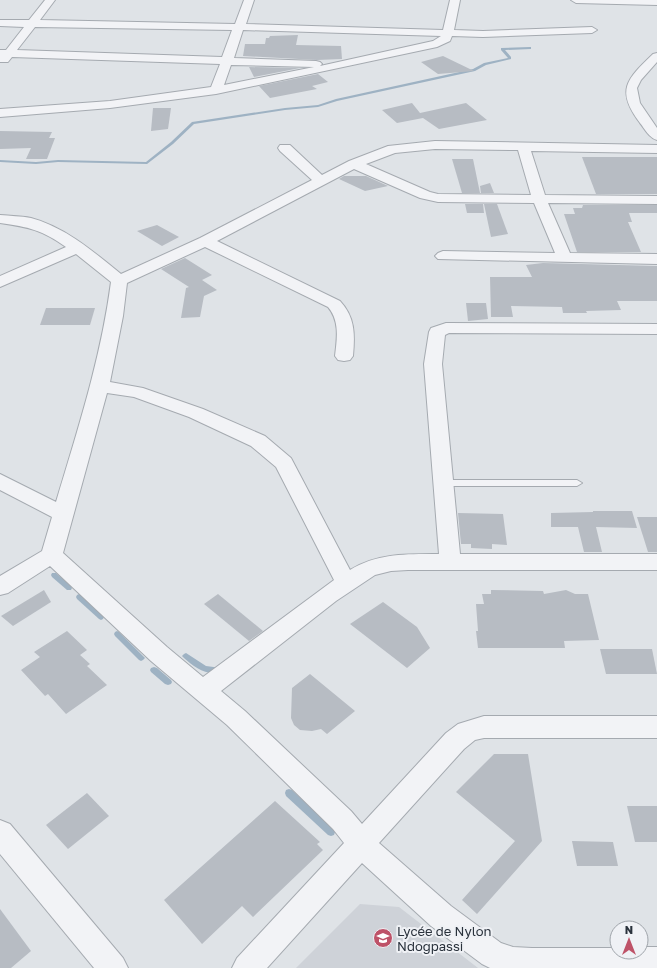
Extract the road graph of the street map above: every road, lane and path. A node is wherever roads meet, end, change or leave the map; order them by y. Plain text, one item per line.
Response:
1 (50, 0) edge
2 (249, 0) edge
3 (455, 0) edge
4 (576, 0) edge
5 (643, 1) edge
6 (657, 2) edge
7 (0, 23) edge
8 (32, 24) junction
9 (241, 27) junction
10 (592, 30) dead end
11 (448, 32) junction
12 (5, 53) edge
13 (657, 56) edge
14 (226, 60) junction
15 (0, 66) edge
16 (340, 66) junction
17 (216, 90) junction
18 (0, 113) edge
19 (657, 136) edge
20 (523, 146) junction
21 (285, 148) dead end
22 (657, 149) edge
23 (354, 164) junction
24 (321, 181) junction
25 (539, 199) junction
26 (657, 200) edge
27 (0, 219) edge
28 (205, 241) junction
29 (77, 248) junction
30 (443, 256) dead end
31 (564, 256) junction
32 (657, 258) edge
33 (119, 281) junction
34 (0, 282) edge
35 (657, 329) edge
36 (344, 356) dead end
37 (99, 386) junction
38 (0, 481) edge
39 (443, 483) junction
40 (577, 483) dead end
41 (62, 514) junction
42 (52, 555) junction
43 (450, 562) junction
44 (657, 562) edge
45 (346, 583) junction
46 (0, 588) edge
47 (204, 690) junction
48 (657, 727) edge
49 (0, 833) edge
50 (362, 844) junction
51 (657, 962) edge
52 (113, 968) edge
53 (247, 968) edge

1 - 8 street
2 - 9 street
3 - 11 street
4 - 5 street
5 - 6 street
7 - 8 street
8 - 9 street
8 - 12 street
9 - 11 street
9 - 14 street
10 - 11 street
11 - 16 street
12 - 14 street
12 - 15 street
13 - 19 street
14 - 16 street
14 - 17 street
16 - 17 street
17 - 18 street
20 - 22 street
20 - 23 street
20 - 25 street
21 - 24 street
23 - 24 street
23 - 25 street
24 - 28 street
25 - 26 street
25 - 31 street
27 - 29 street
28 - 33 street
28 - 36 street
29 - 33 street
29 - 34 street
30 - 31 street
31 - 32 street
33 - 37 street
35 - 39 street
37 - 41 street
37 - 45 street
38 - 41 street
39 - 40 lane
39 - 43 street
41 - 42 street
42 - 46 street
42 - 47 street
43 - 44 street
43 - 45 street
45 - 47 street
47 - 50 street
48 - 50 street
49 - 52 street
50 - 51 street
50 - 53 street

